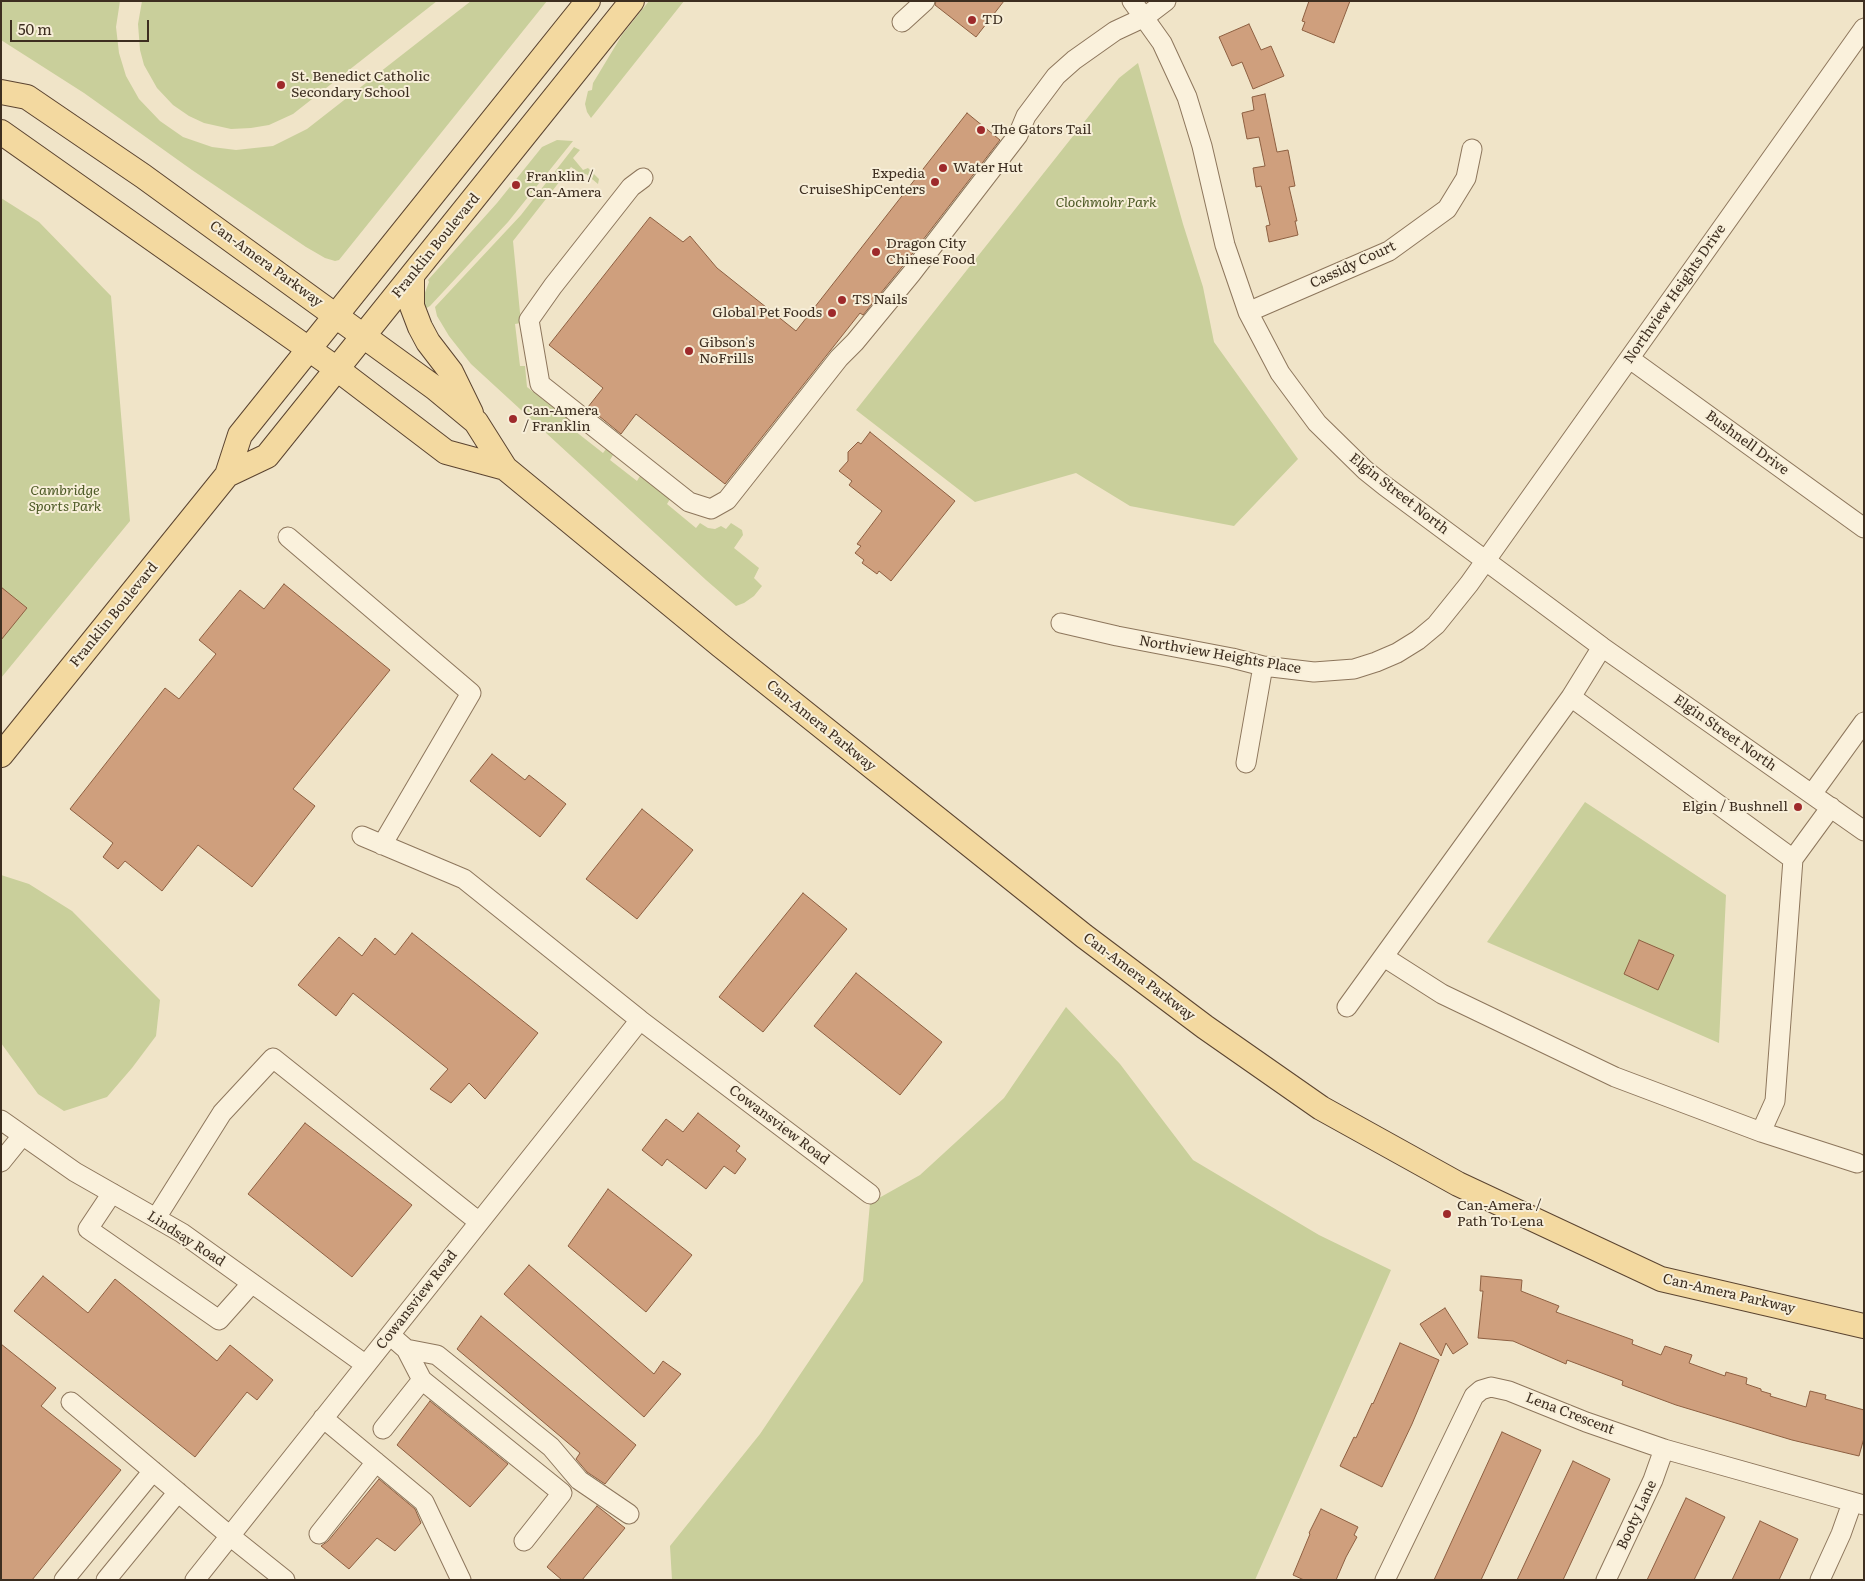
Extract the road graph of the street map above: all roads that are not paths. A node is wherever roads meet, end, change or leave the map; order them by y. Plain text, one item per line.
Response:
1 (588, 1) edge
2 (632, 1) edge
3 (925, 1) edge
4 (1132, 1) edge
5 (1166, 1) edge
6 (1145, 17) junction
7 (902, 22) dead end
8 (1864, 28) edge
9 (1, 92) edge
10 (1, 132) edge
11 (1472, 149) dead end
12 (643, 178) dead end
13 (412, 276) junction
14 (1248, 312) junction
15 (336, 316) junction
16 (363, 336) junction
17 (309, 349) junction
18 (1630, 359) junction
19 (337, 369) junction
20 (476, 422) junction
21 (505, 468) junction
22 (227, 475) junction
23 (1864, 528) edge
24 (288, 536) dead end
25 (1486, 560) junction
26 (1061, 623) dead end
27 (1602, 647) junction
28 (1263, 666) junction
29 (1571, 697) junction
30 (1864, 722) edge
31 (1, 755) edge
32 (1246, 763) dead end
33 (1812, 794) junction
34 (1831, 807) junction
35 (1864, 831) edge
36 (362, 836) dead end
37 (382, 845) junction
38 (1793, 859) junction
39 (1384, 957) junction
40 (1347, 1007) dead end
41 (640, 1020) junction
42 (1, 1120) edge
43 (1761, 1132) junction
44 (22, 1136) junction
45 (1, 1162) edge
46 (1857, 1163) dead end
47 (112, 1193) junction
48 (870, 1194) dead end
49 (156, 1218) junction
50 (479, 1222) junction
51 (252, 1283) junction
52 (1864, 1326) edge
53 (390, 1336) junction
54 (406, 1349) junction
55 (366, 1365) junction
56 (422, 1380) junction
57 (72, 1402) dead end
58 (324, 1418) junction
59 (383, 1429) dead end
60 (1664, 1449) junction
61 (376, 1462) junction
62 (153, 1471) junction
63 (178, 1492) junction
64 (1858, 1504) edge
65 (629, 1514) dead end
66 (319, 1534) dead end
67 (230, 1536) junction
68 (524, 1541) dead end
69 (64, 1580) edge
70 (106, 1580) edge
71 (195, 1580) edge
72 (286, 1580) edge
73 (461, 1580) edge
74 (1385, 1580) edge
75 (1606, 1580) edge
76 (1820, 1580) edge

1 - 15 main road, Franklin Boulevard
2 - 13 main road, Franklin Boulevard
3 - 7 street
4 - 6 street, Elgin Street North
5 - 6 street
6 - 12 street
6 - 14 street, Elgin Street North
8 - 18 street, Northview Heights Drive
9 - 15 main road, Can-Amera Parkway
10 - 17 main road, Can-Amera Parkway
11 - 14 street, Cassidy Court
13 - 16 main road, Franklin Boulevard
13 - 20 main road
14 - 25 street, Elgin Street North
15 - 16 main road, Can-Amera Parkway
15 - 17 main road, Franklin Boulevard
16 - 19 main road, Franklin Boulevard
16 - 20 main road, Can-Amera Parkway
17 - 19 main road, Can-Amera Parkway
17 - 22 main road, Franklin Boulevard
18 - 23 street, Bushnell Drive
18 - 25 street, Northview Heights Drive
19 - 21 main road, Can-Amera Parkway
19 - 22 main road, Franklin Boulevard
20 - 21 main road, Can-Amera Parkway
21 - 52 main road, Can-Amera Parkway
22 - 31 main road, Franklin Boulevard
24 - 37 street
25 - 27 street, Elgin Street North
25 - 28 street, Northview Heights Place
26 - 28 street, Northview Heights Place
27 - 29 street
27 - 33 street, Elgin Street North
28 - 32 street
29 - 38 street
29 - 39 street
30 - 33 street
33 - 34 street, Elgin Street North
34 - 35 street, Elgin Street North
34 - 38 street
36 - 37 street, Cowansview Road
37 - 41 street, Cowansview Road
38 - 43 street
39 - 40 street
39 - 43 street
41 - 48 street, Cowansview Road
41 - 50 street, Cowansview Road
42 - 44 street, Lindsay Road
43 - 46 street
44 - 45 street
44 - 47 street, Lindsay Road
47 - 49 street, Lindsay Road
47 - 51 street
49 - 50 street
49 - 51 street, Lindsay Road
50 - 53 street, Cowansview Road
51 - 55 street, Lindsay Road
53 - 54 street
53 - 55 street, Cowansview Road
54 - 56 street
54 - 65 street
55 - 58 street, Cowansview Road
56 - 59 street
56 - 68 street
57 - 62 street
58 - 61 street
58 - 67 street, Cowansview Road
60 - 64 street, Lena Crescent
60 - 74 street, Lena Crescent
60 - 75 street, Booty Lane
61 - 66 street
61 - 73 street
62 - 63 street
62 - 69 street
63 - 67 street
63 - 70 street
64 - 76 street
67 - 71 street, Cowansview Road
67 - 72 street

